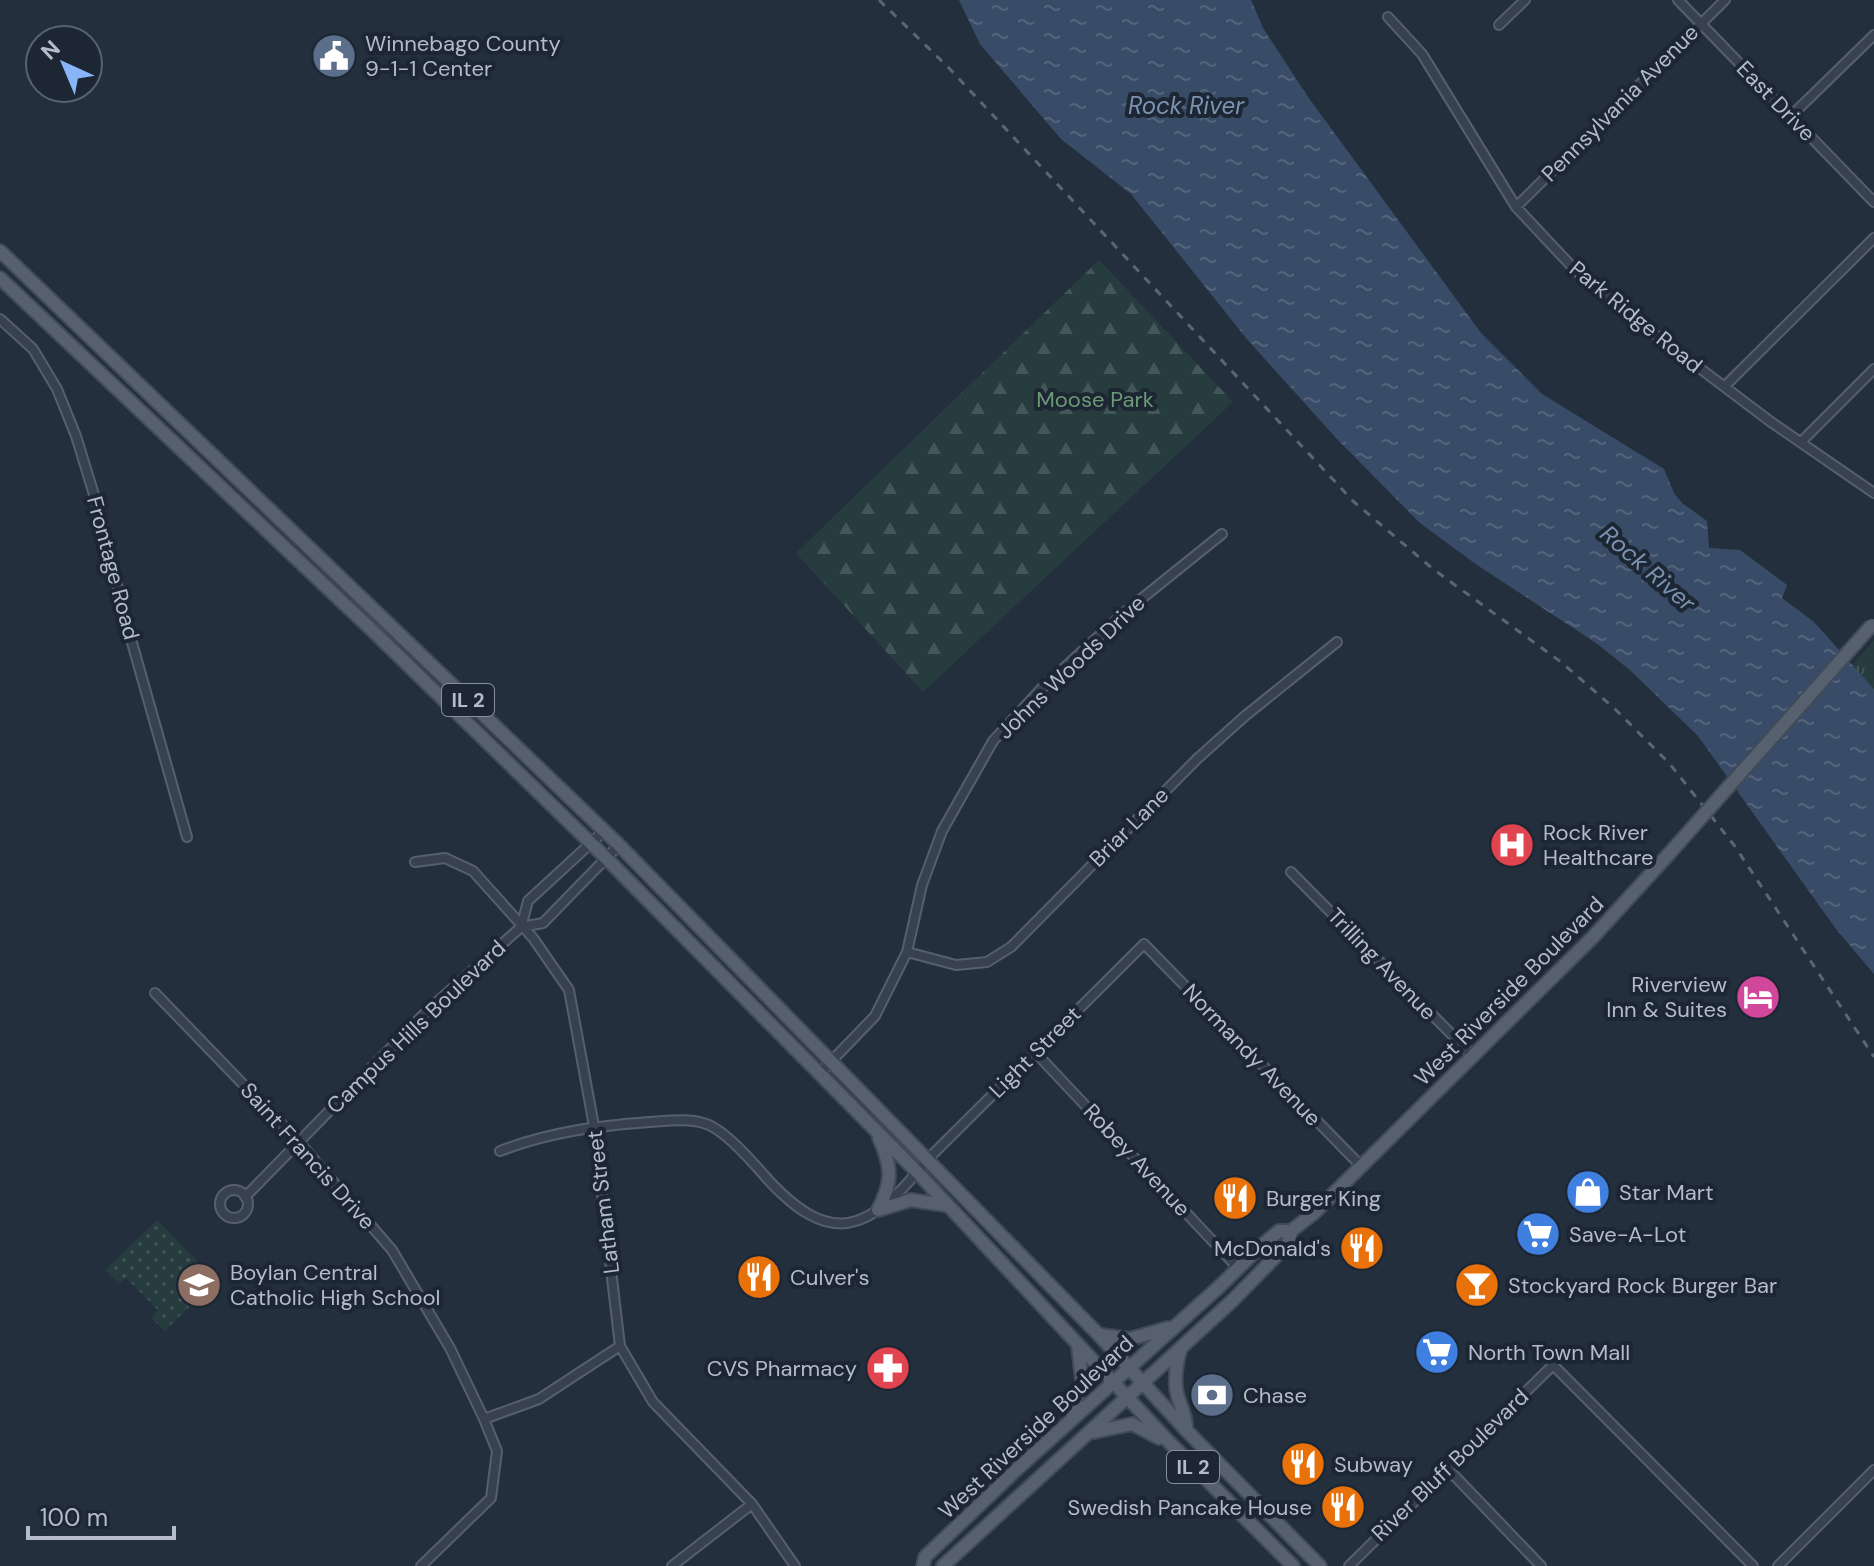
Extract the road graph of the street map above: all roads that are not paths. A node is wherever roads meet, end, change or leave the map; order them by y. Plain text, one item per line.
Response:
1 (1525, 0) edge
2 (1678, 0) edge
3 (1725, 0) edge
4 (1388, 17) dead end
5 (1701, 23) junction
6 (1499, 25) dead end
7 (1874, 35) edge
8 (1791, 116) junction
9 (1874, 202) edge
10 (1516, 207) junction
11 (1874, 238) edge
12 (0, 251) edge
13 (0, 278) edge
14 (0, 319) edge
15 (1874, 369) edge
16 (1725, 386) junction
17 (1801, 442) junction
18 (1874, 493) edge
19 (1222, 534) dead end
20 (1873, 624) edge
21 (1337, 642) dead end
22 (604, 831) junction
23 (187, 837) dead end
24 (590, 843) junction
25 (619, 845) junction
26 (606, 858) junction
27 (415, 862) dead end
28 (1291, 872) dead end
29 (521, 927) junction
30 (1144, 944) joint
31 (907, 952) junction
32 (155, 993) dead end
33 (1035, 1052) junction
34 (1473, 1056) junction
35 (831, 1059) junction
36 (819, 1074) junction
37 (594, 1126) junction
38 (876, 1132) junction
39 (298, 1141) junction
40 (500, 1151) dead end
41 (927, 1160) junction
42 (1361, 1166) junction
43 (917, 1172) junction
44 (245, 1197) dead end
45 (946, 1205) junction
46 (878, 1210) junction
47 (1291, 1231) junction
48 (1238, 1268) junction
49 (1178, 1324) junction
50 (1098, 1334) junction
51 (1078, 1342) junction
52 (620, 1346) junction
53 (1181, 1348) junction
54 (1129, 1367) junction
55 (1112, 1382) junction
56 (1143, 1383) junction
57 (1126, 1398) junction
58 (484, 1419) junction
59 (1069, 1420) junction
60 (1186, 1430) junction
61 (1087, 1435) junction
62 (1170, 1443) junction
63 (1448, 1469) junction
64 (1874, 1470) edge
65 (752, 1504) junction
66 (421, 1566) edge
67 (672, 1566) edge
68 (795, 1566) edge
69 (923, 1566) edge
70 (943, 1566) edge
71 (1293, 1566) edge
72 (1320, 1566) edge
73 (1349, 1566) edge
74 (1541, 1566) edge
75 (1753, 1566) edge
76 (1778, 1566) edge

1 - 6 street
2 - 5 street, East Drive
3 - 5 street, Pennsylvania Avenue
4 - 10 street, Park Ridge Road
5 - 8 street, East Drive
5 - 10 street, Pennsylvania Avenue
7 - 8 street
8 - 9 street, East Drive
10 - 16 street, Park Ridge Road
11 - 16 street
12 - 22 main road, IL 2
13 - 24 main road, IL 2
14 - 23 street, Frontage Road
15 - 17 street
16 - 17 street, Park Ridge Road
17 - 18 street, Park Ridge Road
19 - 31 street, Johns Woods Drive
20 - 34 main road, West Riverside Boulevard, bridge
21 - 31 street, Briar Lane
22 - 24 street, Campus Hills Boulevard
22 - 25 main road, IL 2
24 - 26 main road, IL 2
24 - 29 street, Campus Hills Boulevard
25 - 26 street, Campus Hills Boulevard
25 - 35 main road, IL 2
26 - 29 street, Campus Hills Boulevard
26 - 36 main road, IL 2
27 - 29 street, Latham Street
28 - 34 street, Trilling Avenue
29 - 37 street, Latham Street
29 - 39 street, Campus Hills Boulevard
30 - 33 street, Light Street
30 - 42 street, Normandy Avenue
31 - 35 street, Johns Woods Drive
32 - 39 street, Saint Francis Drive
33 - 41 street, Light Street
33 - 48 street, Robey Avenue
34 - 42 main road, West Riverside Boulevard
35 - 36 street, Johns Woods Drive
35 - 41 main road, IL 2
36 - 38 main road, IL 2
37 - 40 street
37 - 46 street
37 - 52 street, Latham Street
38 - 43 main road, IL 2
38 - 46 main road
39 - 44 street, Campus Hills Boulevard
39 - 58 street, Saint Francis Drive
41 - 43 street, Light Street
41 - 50 main road, IL 2
42 - 47 main road, West Riverside Boulevard
43 - 45 main road, IL 2
43 - 46 street, Light Street
45 - 46 main road
45 - 51 main road, IL 2
47 - 48 main road, West Riverside Boulevard
47 - 53 main road, West Riverside Boulevard
48 - 49 main road, West Riverside Boulevard
49 - 50 main road
49 - 54 main road, West Riverside Boulevard
50 - 54 main road, IL 2
51 - 55 main road, IL 2
51 - 59 main road
52 - 58 street
52 - 65 street, Latham Street
53 - 56 main road, West Riverside Boulevard
53 - 60 main road
54 - 55 main road, West Riverside Boulevard
54 - 56 main road, IL 2
55 - 57 main road, IL 2
55 - 59 main road, West Riverside Boulevard
56 - 57 main road, West Riverside Boulevard
56 - 60 main road, IL 2
57 - 61 main road, West Riverside Boulevard
57 - 62 main road, IL 2
58 - 66 street, Saint Francis Drive
59 - 69 main road, West Riverside Boulevard
60 - 72 main road, IL 2
61 - 62 main road
61 - 70 main road, West Riverside Boulevard
62 - 71 main road, IL 2
63 - 73 street, River Bluff Boulevard
63 - 74 street
63 - 75 street, River Bluff Boulevard
64 - 76 street
65 - 67 street
65 - 68 street, Latham Street

